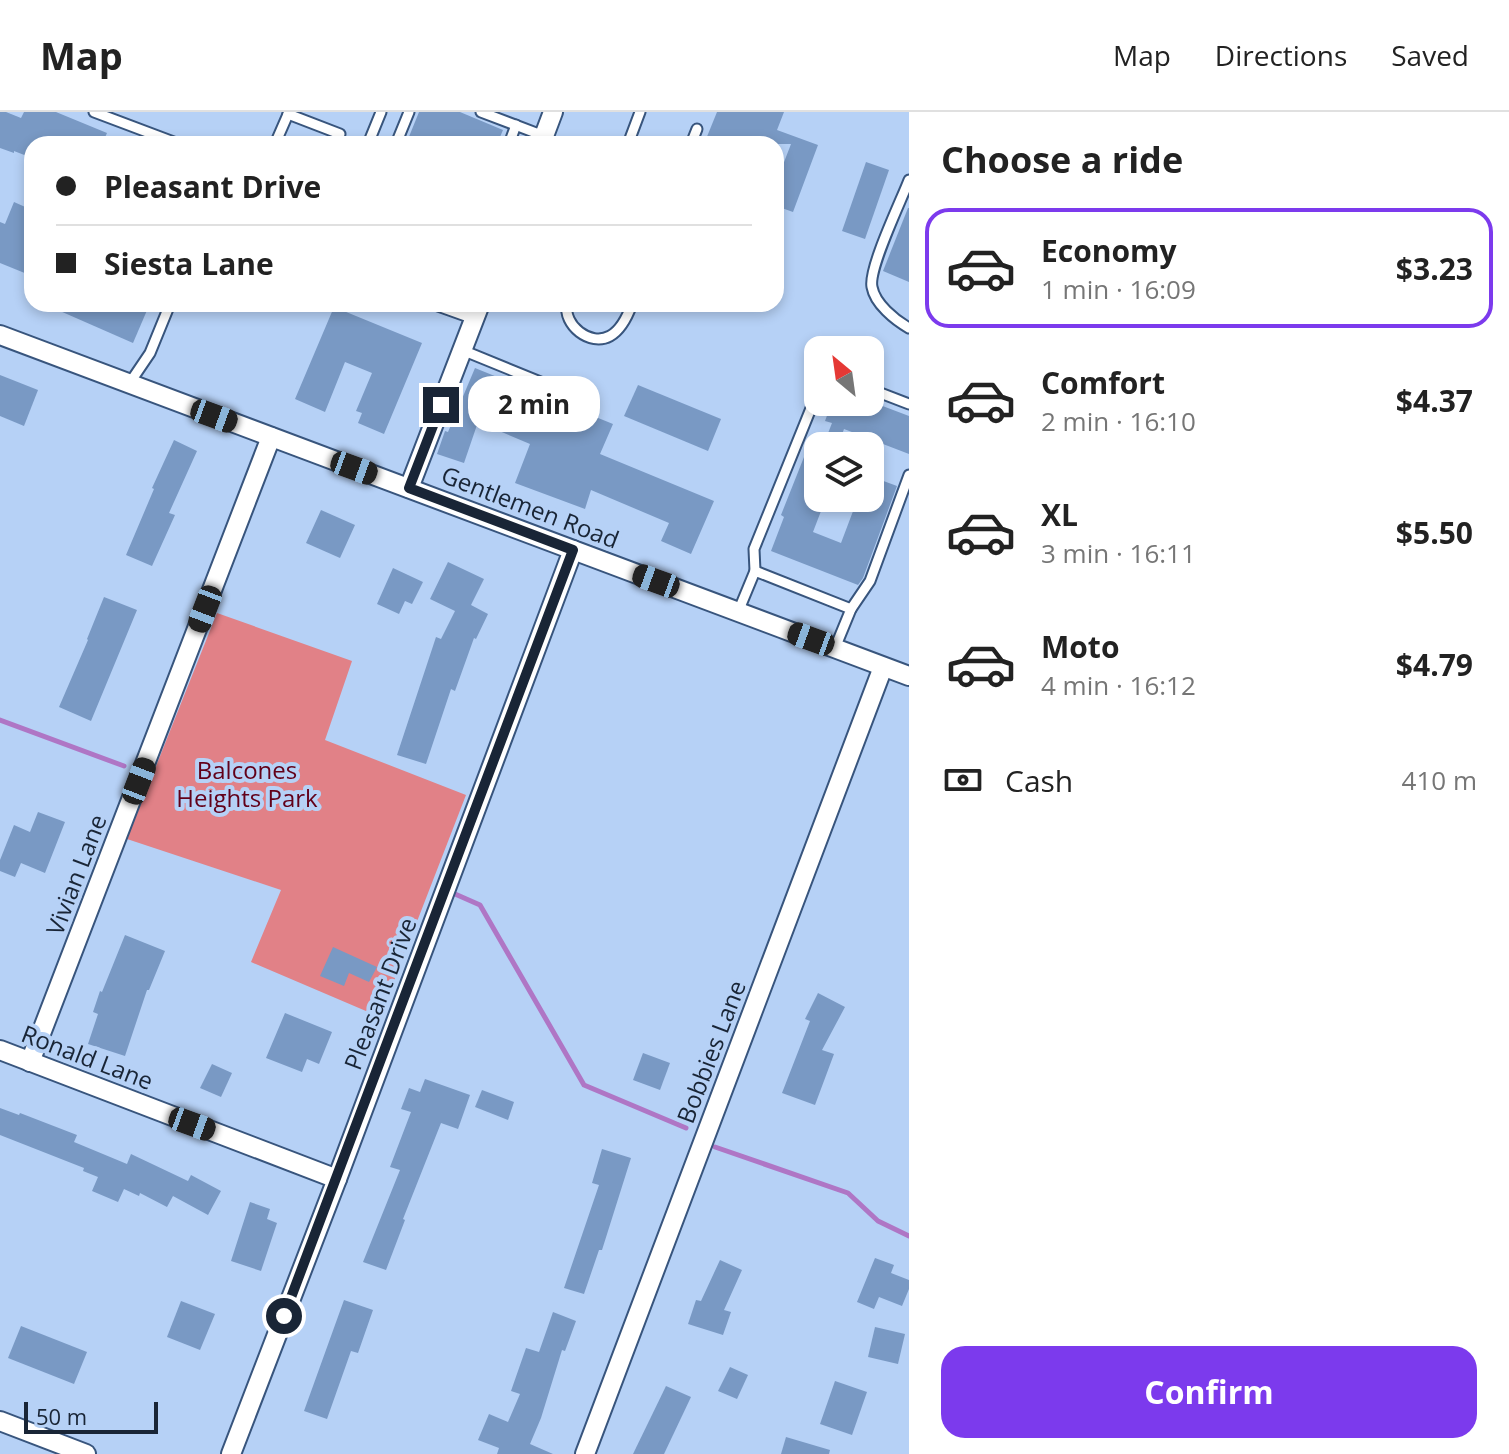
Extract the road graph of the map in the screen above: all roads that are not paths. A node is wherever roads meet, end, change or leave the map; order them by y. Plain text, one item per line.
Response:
1 (94, 112) edge
2 (381, 112) edge
3 (409, 112) edge
4 (481, 112) edge
5 (640, 112) edge
6 (289, 113) edge
7 (551, 113) edge
8 (516, 125) junction
9 (697, 129) dead end
10 (158, 136) edge
11 (279, 136) edge
12 (339, 136) edge
13 (371, 136) edge
14 (399, 136) edge
15 (512, 136) edge
16 (536, 136) edge
17 (544, 136) edge
18 (631, 136) edge
19 (694, 136) edge
20 (909, 180) edge
21 (167, 312) edge
22 (477, 312) edge
23 (566, 312) edge
24 (628, 312) edge
25 (909, 328) edge
26 (0, 335) edge
27 (462, 350) junction
28 (129, 384) junction
29 (884, 394) edge
30 (587, 401) dead end
31 (909, 404) edge
32 (808, 416) edge
33 (271, 437) junction
34 (909, 475) edge
35 (409, 488) junction
36 (573, 550) junction
37 (755, 571) junction
38 (851, 609) junction
39 (738, 612) junction
40 (835, 648) junction
41 (883, 667) junction
42 (909, 676) edge
43 (0, 1050) edge
44 (30, 1062) junction
45 (337, 1179) junction
46 (0, 1421) edge
47 (86, 1454) edge
48 (231, 1454) edge
49 (585, 1454) edge

1 - 10 lane
2 - 13 lane
3 - 14 lane
4 - 8 lane
5 - 18 lane
6 - 11 lane
6 - 12 lane
7 - 17 street
8 - 15 lane
8 - 16 lane
9 - 19 lane
20 - 25 lane
21 - 28 lane
22 - 27 street
23 - 24 lane
26 - 28 street, Gentlemen Road
27 - 30 lane
27 - 35 street
28 - 33 street, Gentlemen Road
29 - 31 lane
32 - 37 lane
33 - 35 street, Gentlemen Road
33 - 44 street, Vivian Lane
34 - 38 lane
35 - 36 street, Gentlemen Road
36 - 39 street, Gentlemen Road
36 - 45 street, Pleasant Drive
37 - 38 lane
37 - 39 lane
38 - 40 lane
39 - 40 street, Gentlemen Road
40 - 41 street, Gentlemen Road
41 - 42 street, Gentlemen Road
41 - 49 street, Bobbies Lane
43 - 44 street, Ronald Lane
44 - 45 street, Ronald Lane
45 - 48 street, Pleasant Drive
46 - 47 street

